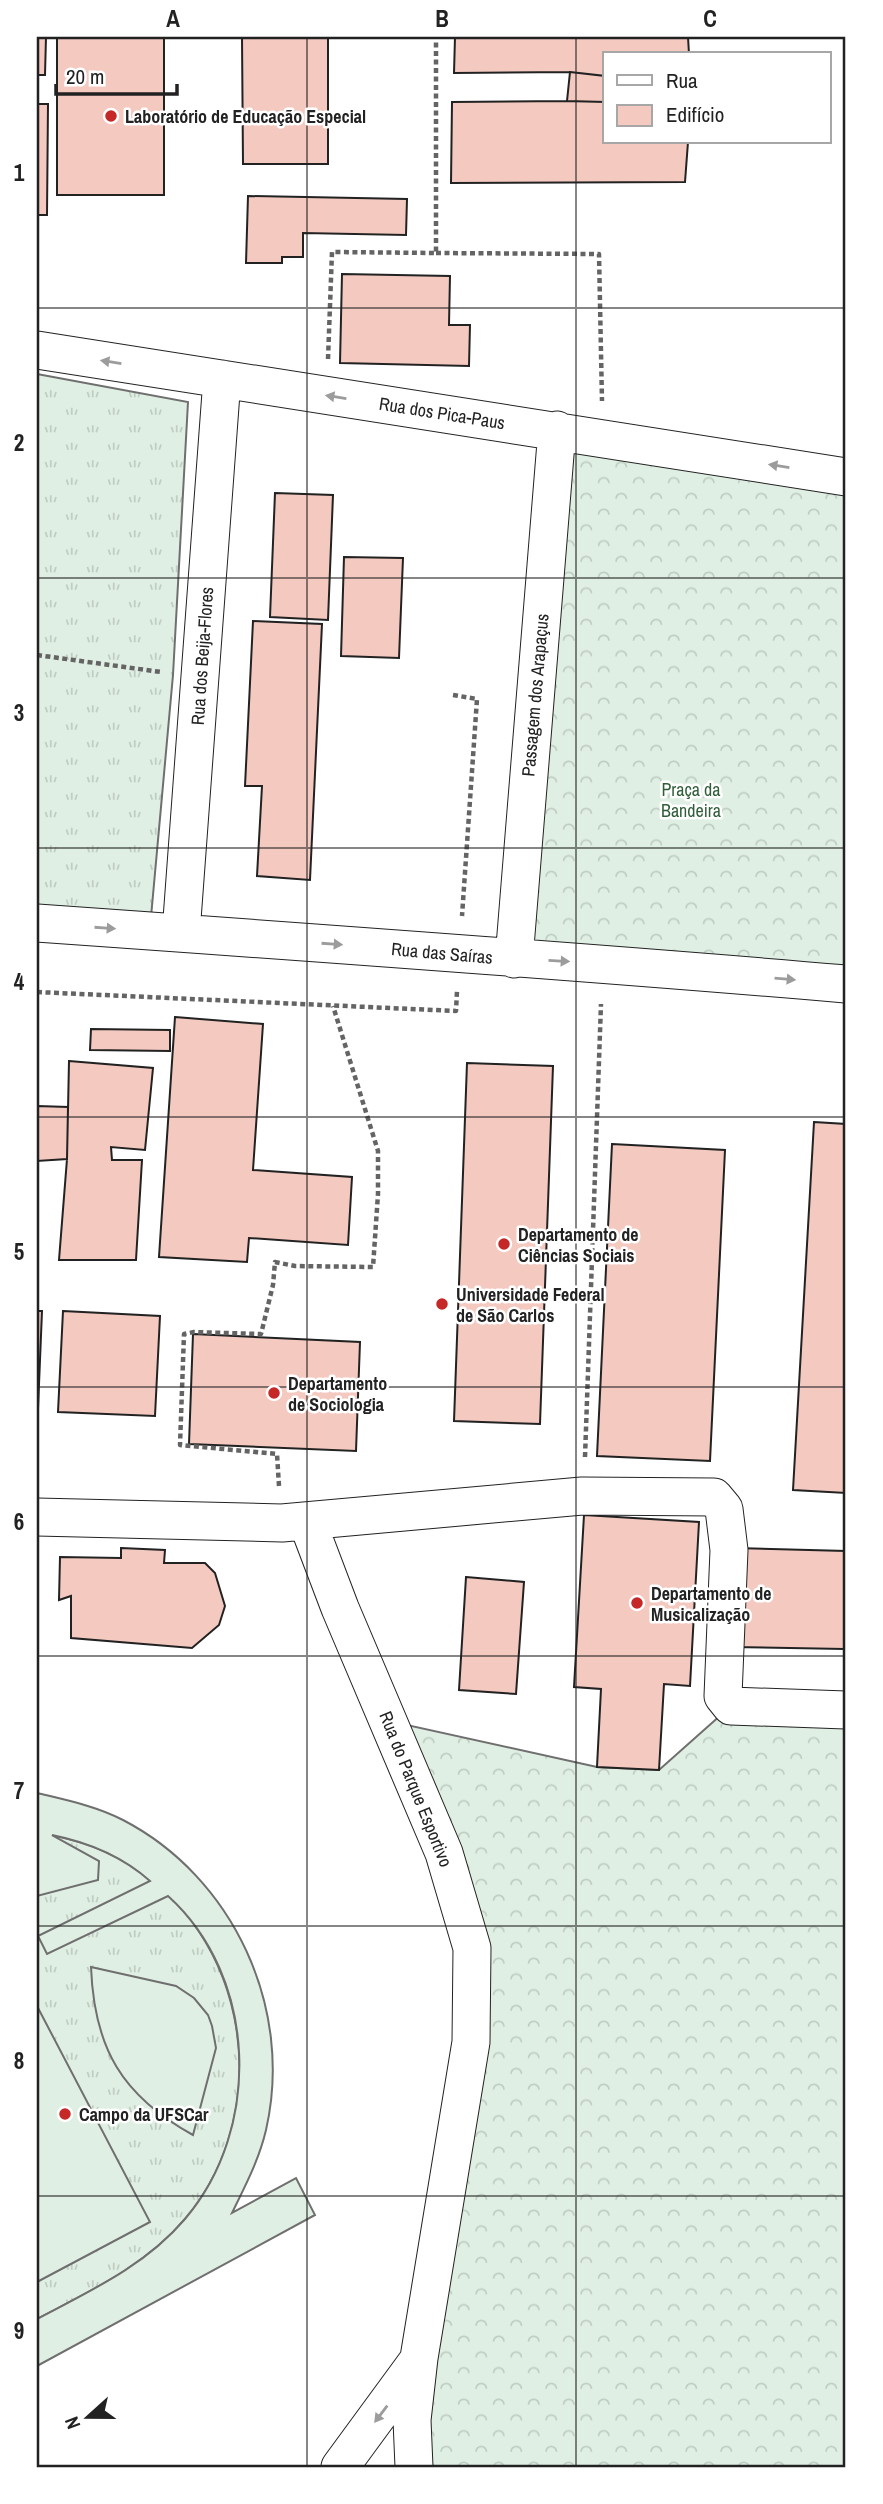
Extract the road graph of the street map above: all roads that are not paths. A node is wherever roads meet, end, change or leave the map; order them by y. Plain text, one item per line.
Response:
1 (37, 350) edge
2 (222, 379) junction
3 (557, 430) junction
4 (846, 477) edge
5 (37, 923) edge
6 (181, 933) junction
7 (514, 959) junction
8 (846, 985) edge
9 (37, 1517) edge
10 (294, 1522) junction
11 (846, 1710) edge
12 (419, 2358) junction
13 (340, 2467) edge
14 (414, 2467) edge

2 -> 1 street, Rua dos Pica-Paus
3 -> 2 street, Rua dos Pica-Paus
2 - 6 street, Rua dos Beija-Flores
4 -> 3 street, Rua dos Pica-Paus
3 - 7 street, Passagem dos Arapaçus
5 -> 6 street, Rua das Saíras
6 -> 7 street, Rua das Saíras
7 -> 8 street, Rua das Saíras
9 - 10 street
10 - 11 street
10 - 12 street, Rua do Parque Esportivo
12 -> 13 street, Rua do Parque Esportivo
12 - 14 street, Rua do Parque Esportivo

